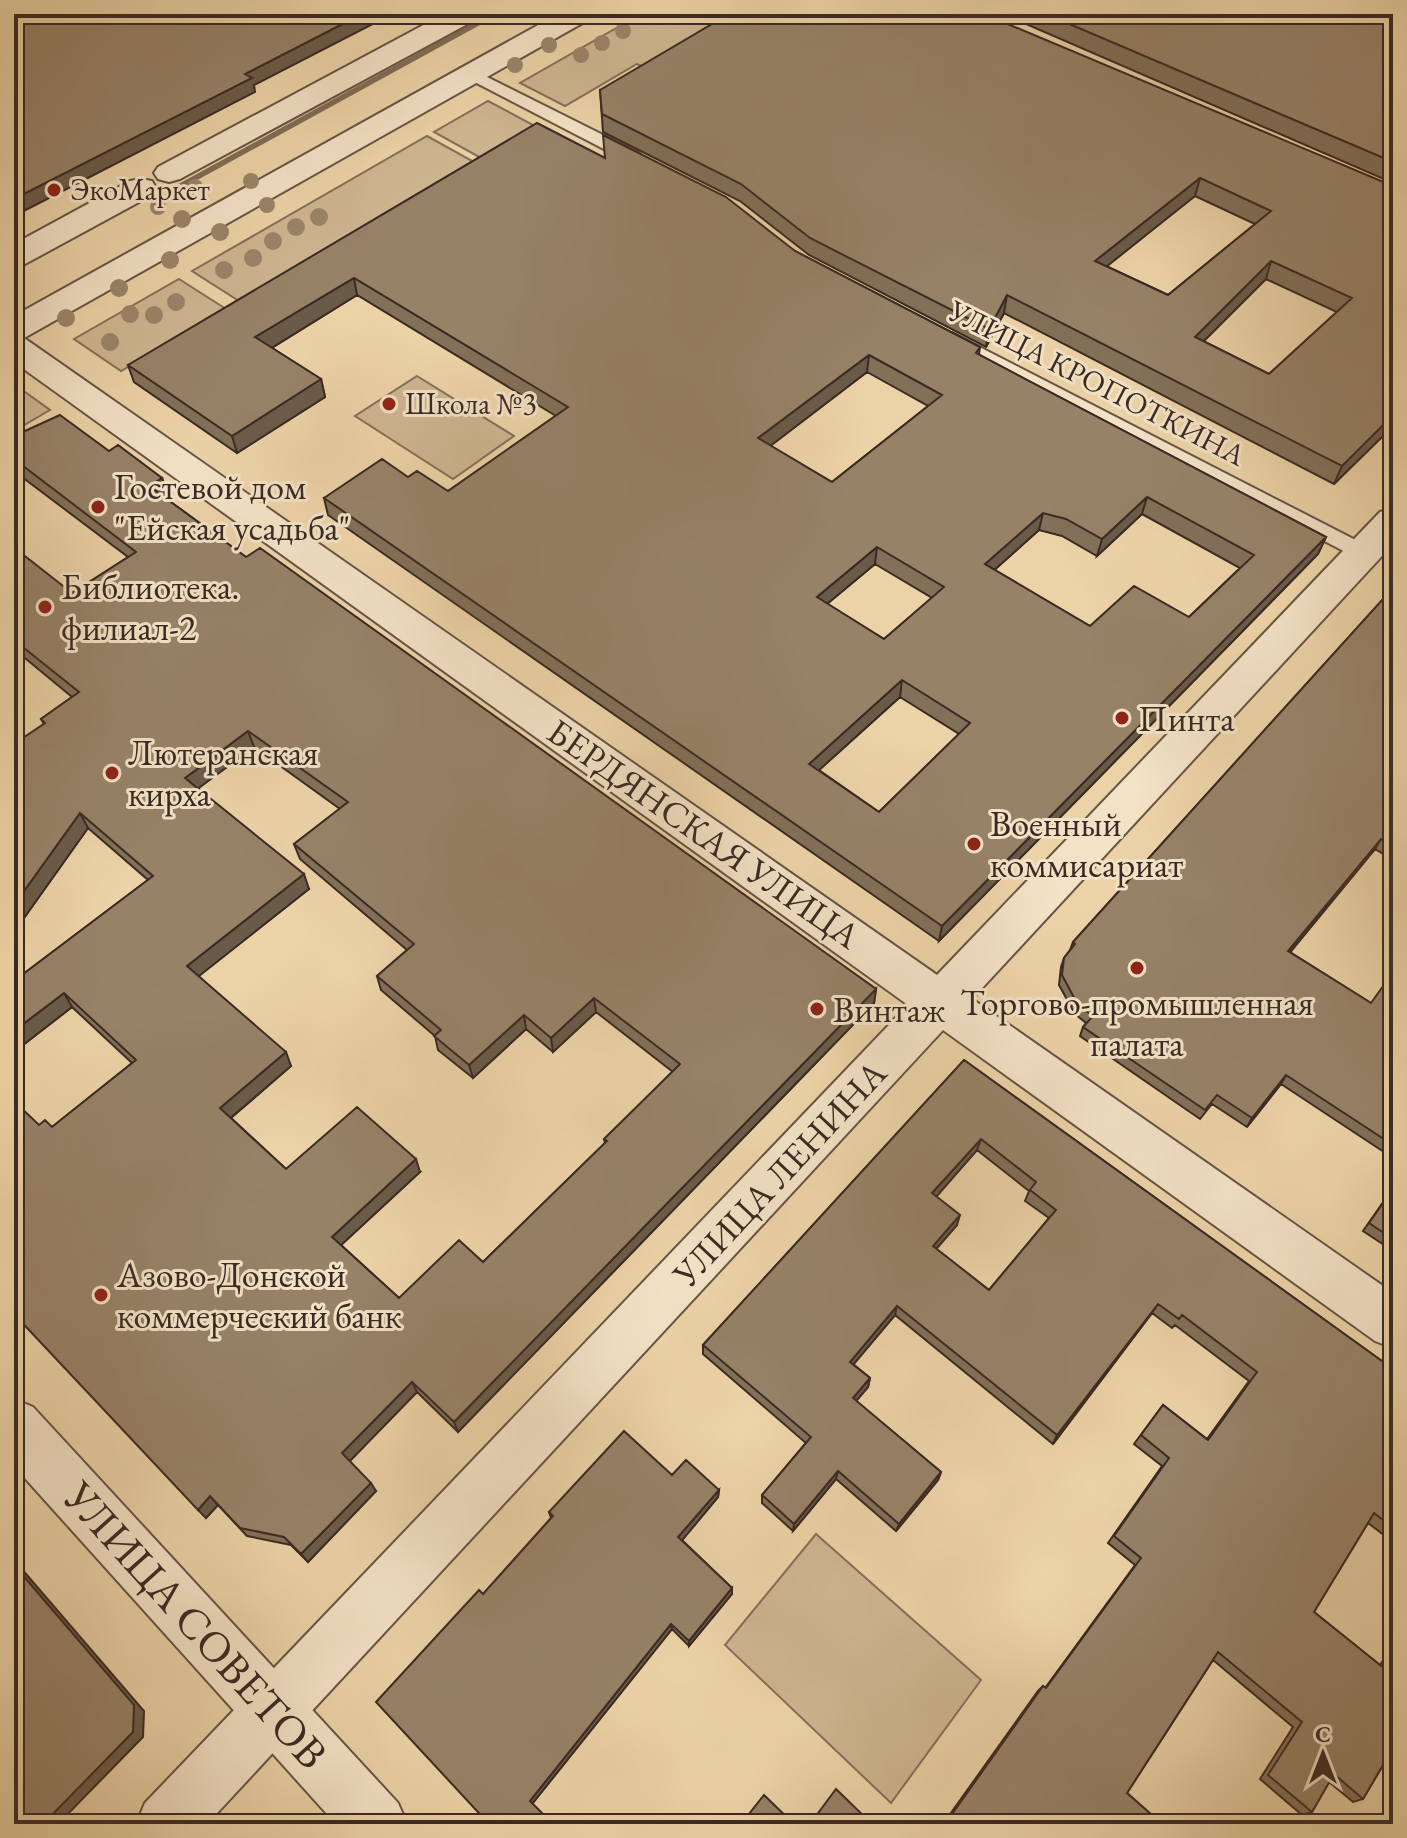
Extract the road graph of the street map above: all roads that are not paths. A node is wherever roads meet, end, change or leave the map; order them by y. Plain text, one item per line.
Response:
1 (465, 14) edge
2 (578, 14) edge
3 (471, 74) junction
4 (653, 167) edge
5 (169, 173) dead end
6 (141, 188) dead end
7 (14, 257) edge
8 (928, 327) edge
9 (14, 330) edge
10 (14, 346) edge
11 (1378, 537) edge
12 (941, 1001) junction
13 (1393, 1323) edge
14 (14, 1426) edge
15 (274, 1710) junction
16 (166, 1824) edge
17 (377, 1824) edge

1 - 5 street
2 - 3 street
3 - 4 lane
3 - 9 street
6 - 7 street
8 - 11 lane, УЛИЦА КРОПОТКИНА
10 - 12 street, БЕРДЯНСКАЯ УЛИЦА
11 - 12 street, УЛИЦА ЛЕНИНА
12 - 13 street, БЕРДЯНСКАЯ УЛИЦА
12 - 15 street, УЛИЦА ЛЕНИНА
14 - 15 street, УЛИЦА СОВЕТОВ
15 - 16 street, УЛИЦА ЛЕНИНА
15 - 17 street, УЛИЦА СОВЕТОВ

